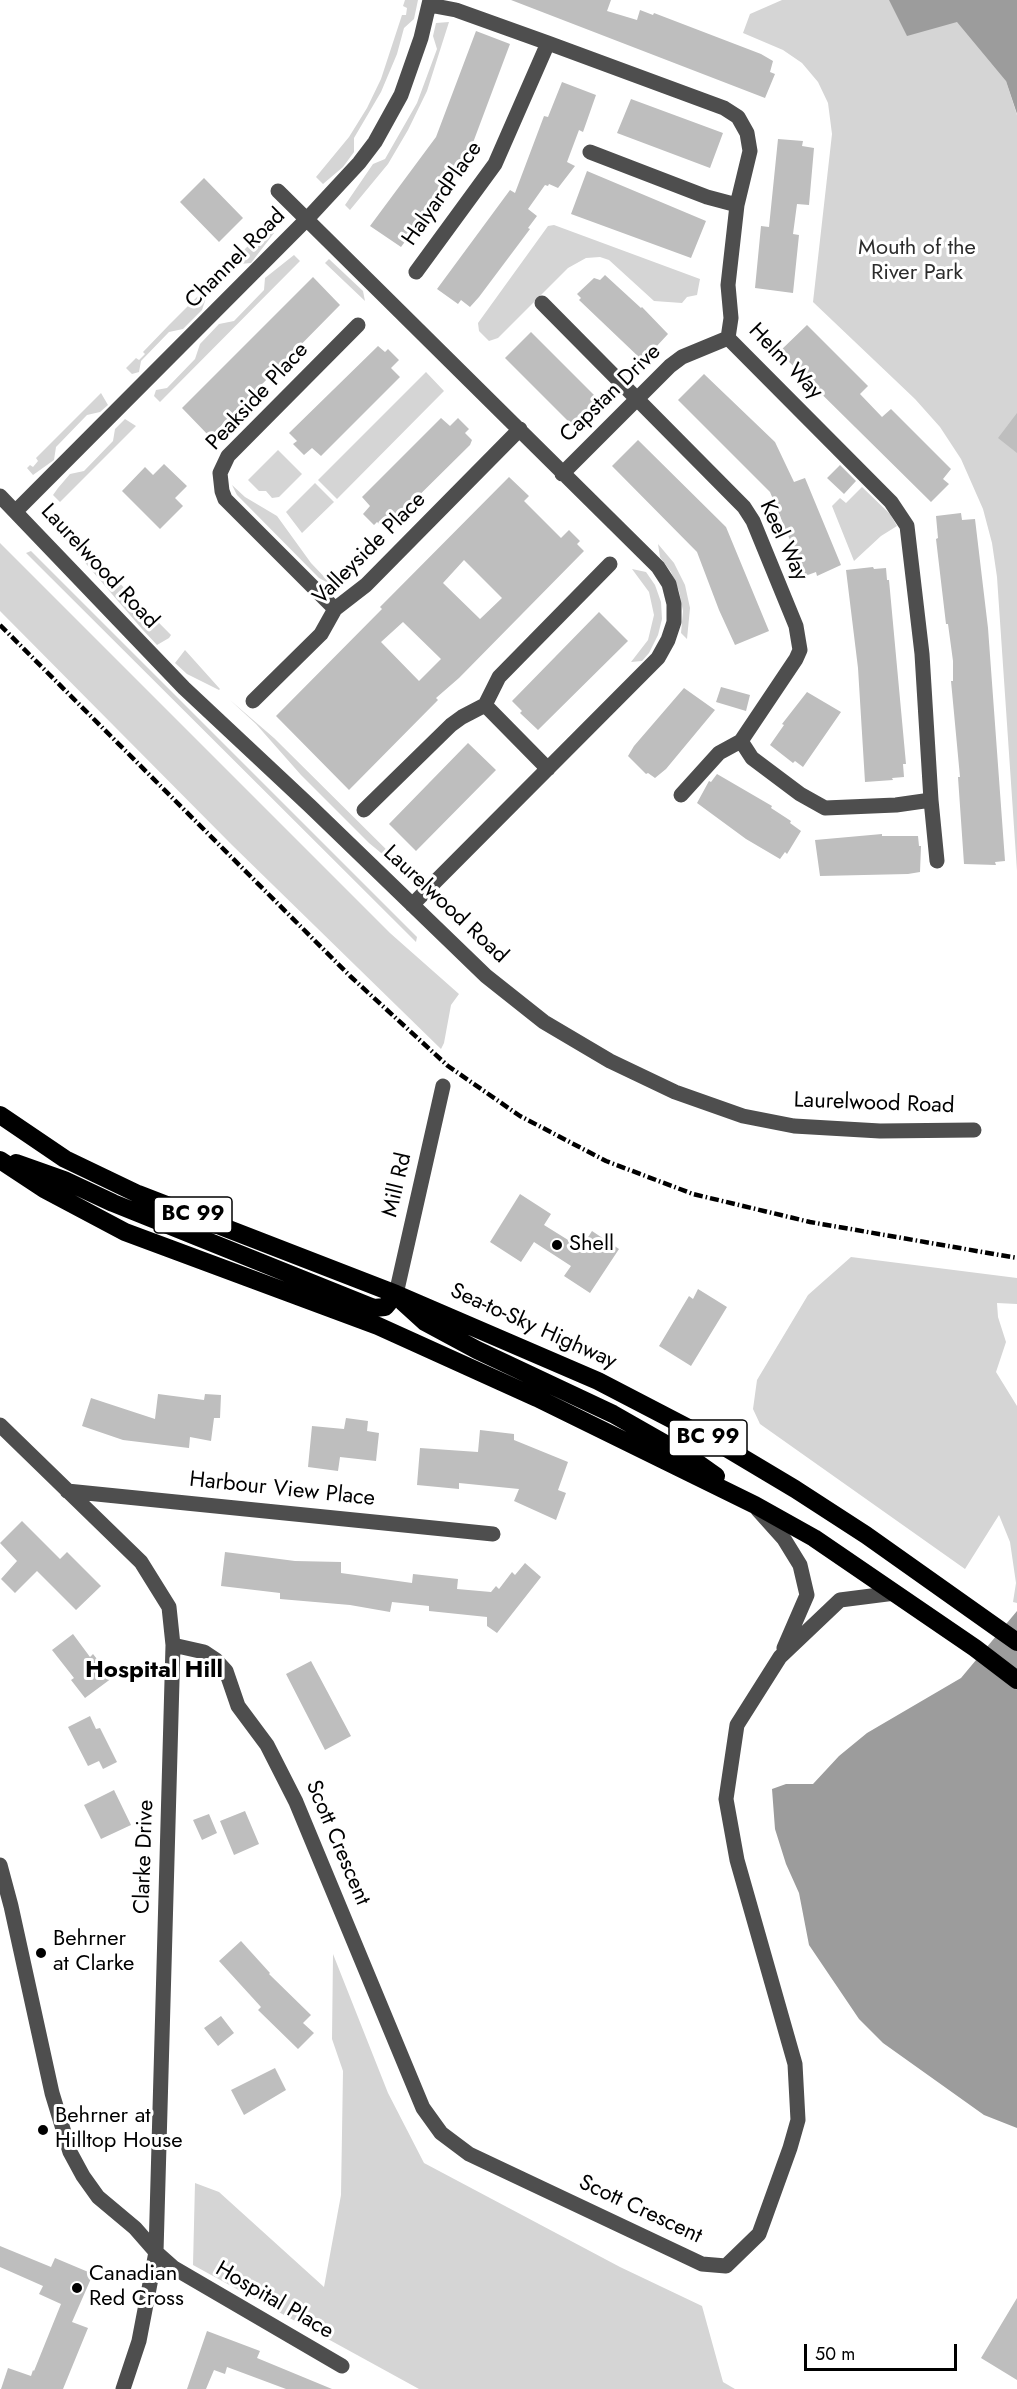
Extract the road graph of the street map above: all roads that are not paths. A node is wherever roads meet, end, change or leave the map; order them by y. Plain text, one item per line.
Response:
1 (429, 2) edge
2 (548, 43) junction
3 (590, 152) dead end
4 (278, 190) dead end
5 (737, 205) junction
6 (308, 219) junction
7 (416, 272) dead end
8 (542, 303) dead end
9 (358, 325) dead end
10 (728, 338) junction
11 (637, 399) junction
12 (520, 429) junction
13 (562, 474) junction
14 (0, 496) edge
15 (16, 511) junction
16 (610, 564) dead end
17 (335, 609) junction
18 (253, 701) dead end
19 (485, 705) junction
20 (741, 741) junction
21 (548, 769) junction
22 (681, 795) dead end
23 (931, 800) junction
24 (364, 810) dead end
25 (937, 861) dead end
26 (412, 904) junction
27 (443, 1086) dead end
28 (0, 1115) edge
29 (974, 1130) dead end
30 (0, 1159) edge
31 (396, 1294) junction
32 (0, 1425) edge
33 (67, 1491) junction
34 (754, 1505) junction
35 (493, 1534) dead end
36 (895, 1593) junction
37 (1017, 1642) edge
38 (173, 1645) junction
39 (780, 1657) junction
40 (1017, 1680) edge
41 (0, 1865) edge
42 (156, 2252) junction
43 (342, 2366) dead end
44 (123, 2389) edge

1 - 2 street, Helm Way
1 - 6 street, Channel Road
2 - 5 street, Helm Way
2 - 7 street, HalyardPlace
3 - 5 street
4 - 6 street
5 - 10 street, Helm Way
6 - 12 street
6 - 15 street, Channel Road
8 - 11 street, Keel Way
9 - 17 street, Peakside Place
10 - 11 street, Capstan Drive
10 - 23 street, Helm Way
11 - 13 street, Capstan Drive
11 - 20 street, Keel Way
12 - 13 street
12 - 17 street, Valleyside Place
13 - 21 street
14 - 15 street, Laurelwood Road
15 - 26 street, Laurelwood Road
16 - 19 street
17 - 18 street, Valleyside Place
19 - 21 street
19 - 24 street
20 - 22 street, Keel Way
20 - 23 street
21 - 26 street
23 - 25 street, Helm Way
26 - 29 street, Laurelwood Road
27 - 31 street, Mill Rd
28 - 31 highway, Sea-to-Sky Highway / BC 99
30 - 31 highway
30 - 34 highway, BC 99
31 - 34 highway
31 - 37 highway, Sea-to-Sky Highway / BC 99
32 - 33 street, Clarke Drive
33 - 35 street, Harbour View Place
33 - 38 street, Clarke Drive
34 - 36 highway, BC 99
34 - 39 street
36 - 39 street, Scott Crescent
36 - 40 highway, BC 99
38 - 39 street, Scott Crescent
38 - 42 street, Clarke Drive
41 - 42 street, Hospital Place
42 - 43 street, Hospital Place
42 - 44 street, Clarke Drive

